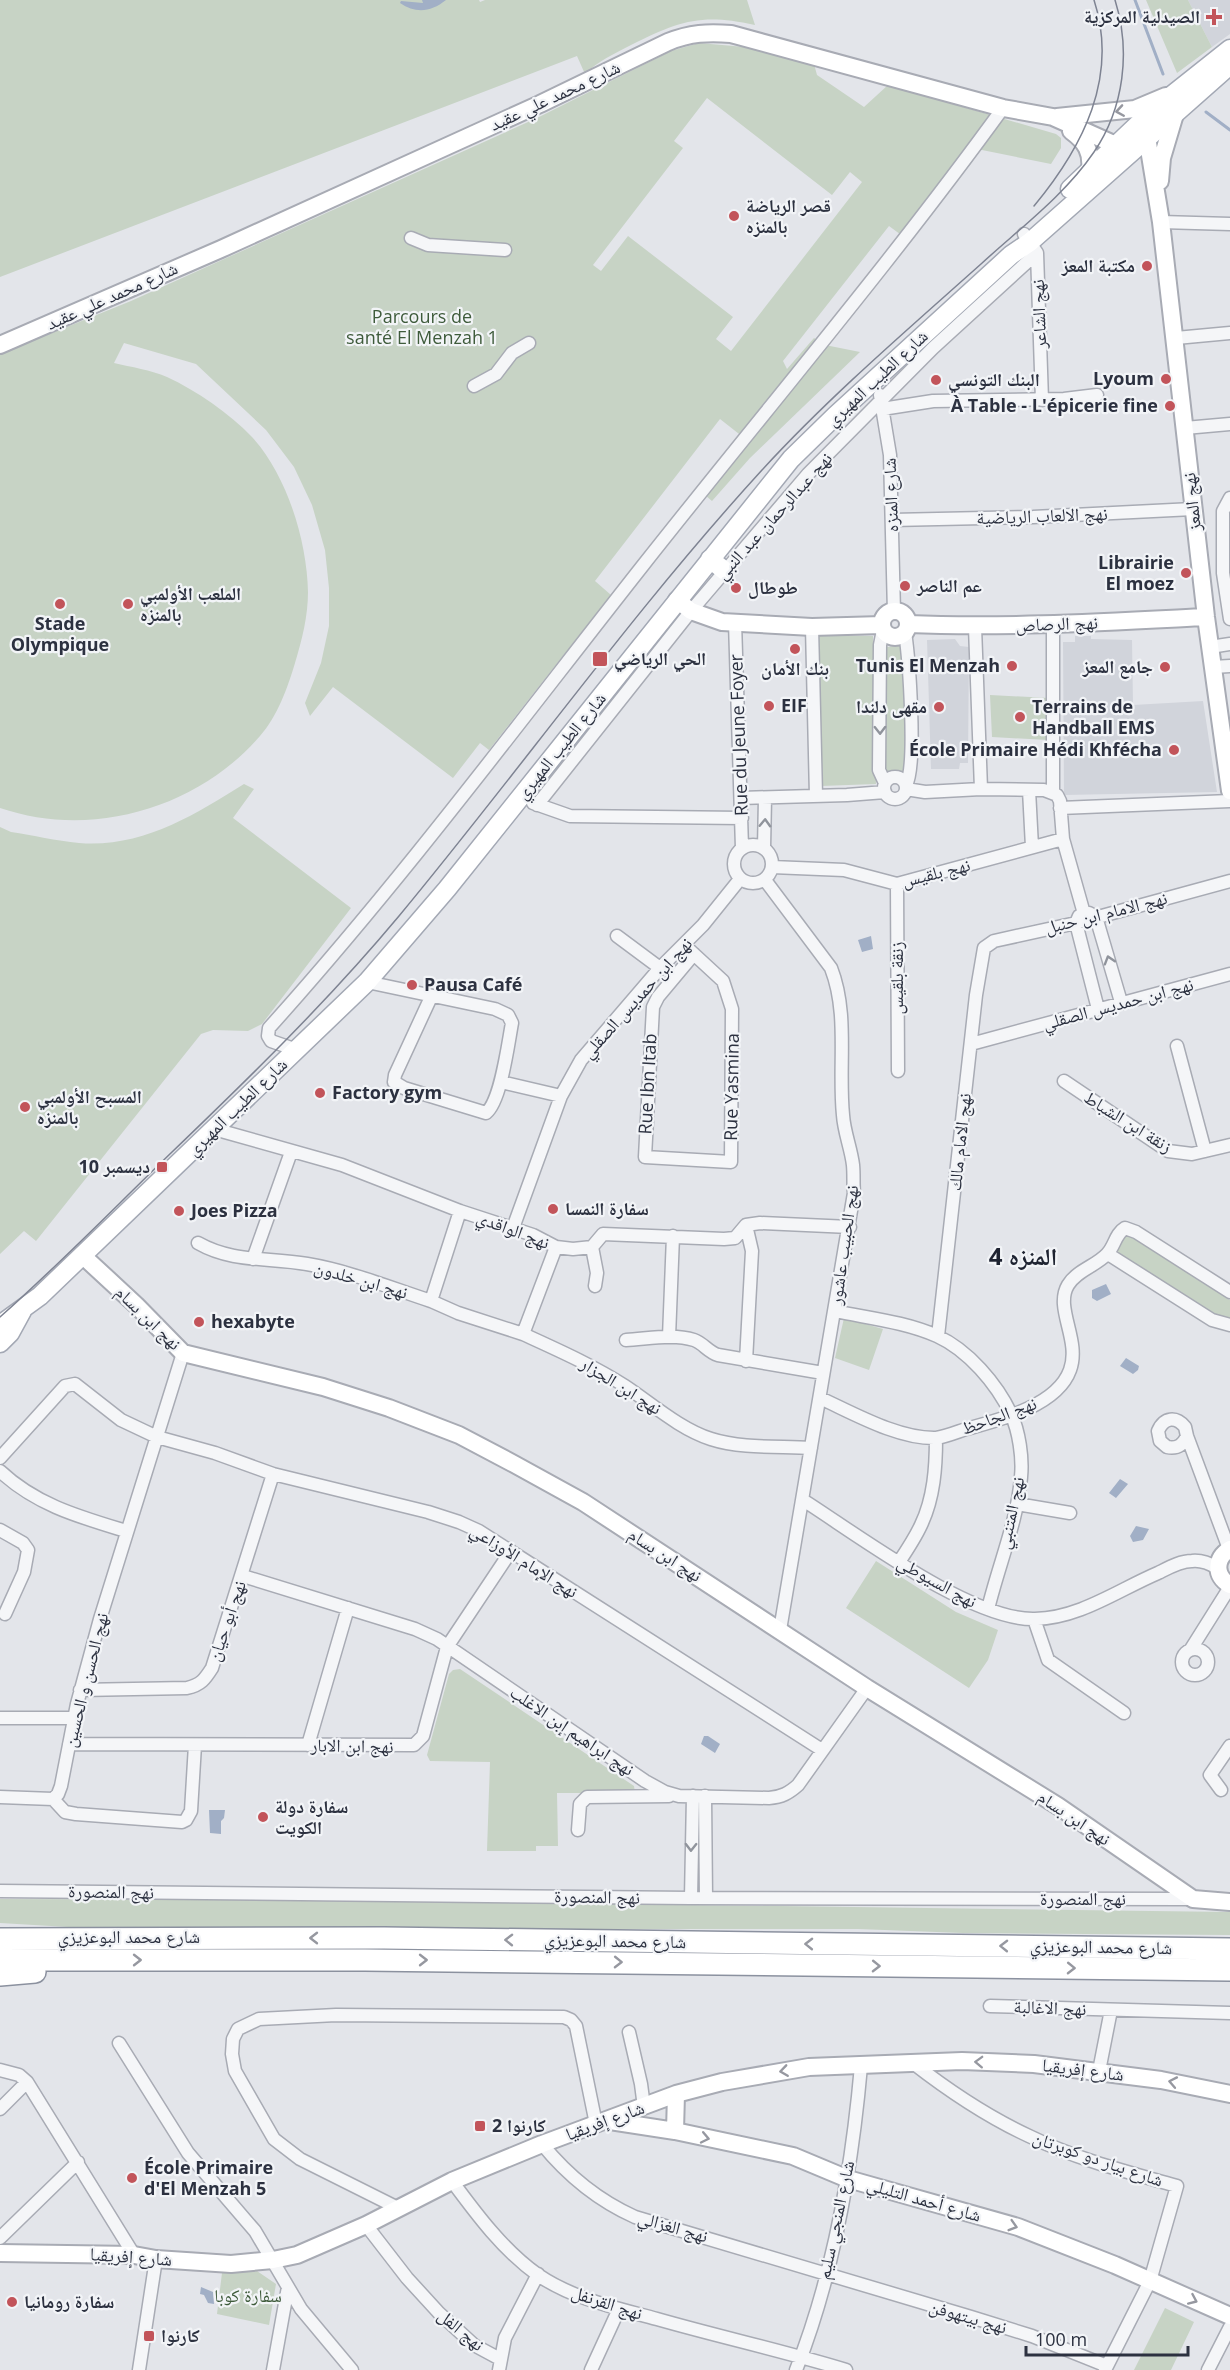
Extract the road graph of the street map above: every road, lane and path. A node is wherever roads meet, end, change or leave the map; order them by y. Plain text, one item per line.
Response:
1 (1230, 49) edge
2 (1230, 65) edge
3 (1192, 80) junction
4 (1003, 108) junction
5 (1152, 111) junction
6 (1176, 111) junction
7 (1048, 117) junction
8 (1147, 137) junction
9 (1123, 149) junction
10 (1090, 170) junction
11 (1160, 217) junction
12 (1230, 224) edge
13 (411, 238) dead end
14 (1030, 243) junction
15 (505, 250) dead end
16 (1230, 333) edge
17 (1176, 338) junction
18 (530, 343) dead end
19 (0, 345) edge
20 (875, 380) junction
21 (474, 387) dead end
22 (1097, 395) dead end
23 (1042, 399) junction
24 (882, 404) junction
25 (1230, 424) edge
26 (1185, 428) junction
27 (1230, 498) edge
28 (1192, 509) junction
29 (892, 520) junction
30 (710, 559) junction
31 (725, 572) junction
32 (684, 605) junction
33 (894, 612) junction
34 (1206, 617) junction
35 (1230, 619) edge
36 (735, 622) junction
37 (1053, 625) junction
38 (812, 627) junction
39 (975, 627) junction
40 (883, 628) junction
41 (906, 628) junction
42 (1230, 645) edge
43 (1210, 647) junction
44 (1222, 667) edge
45 (906, 787) junction
46 (885, 788) junction
47 (981, 789) junction
48 (1029, 790) junction
49 (1230, 791) edge
50 (1053, 793) junction
51 (816, 796) junction
52 (741, 798) junction
53 (765, 798) junction
54 (518, 799) junction
55 (1230, 801) edge
56 (537, 805) junction
57 (1060, 808) junction
58 (742, 818) junction
59 (1063, 839) junction
60 (1032, 847) junction
61 (742, 848) junction
62 (764, 848) junction
63 (772, 867) junction
64 (740, 879) junction
65 (765, 880) junction
66 (1230, 881) edge
67 (897, 884) junction
68 (1083, 910) junction
69 (1096, 917) junction
70 (1076, 923) junction
71 (617, 936) dead end
72 (684, 945) junction
73 (984, 948) joint
74 (694, 954) junction
75 (660, 969) junction
76 (1230, 974) edge
77 (367, 982) junction
78 (431, 997) junction
79 (1121, 1002) junction
80 (1098, 1008) junction
81 (971, 1044) junction
82 (1177, 1046) dead end
83 (297, 1050) junction
84 (898, 1071) dead end
85 (1064, 1081) dead end
86 (501, 1082) junction
87 (561, 1096) junction
88 (214, 1130) junction
89 (1230, 1145) edge
90 (1205, 1151) junction
91 (291, 1152) junction
92 (645, 1157) joint
93 (460, 1211) junction
94 (746, 1225) junction
95 (850, 1227) junction
96 (513, 1228) junction
97 (673, 1236) junction
98 (198, 1243) dead end
99 (556, 1247) junction
100 (592, 1247) junction
101 (1108, 1254) junction
102 (82, 1255) junction
103 (253, 1259) junction
104 (595, 1286) dead end
105 (1230, 1292) edge
106 (431, 1301) junction
107 (24, 1307) junction
108 (835, 1311) junction
109 (0, 1325) edge
110 (1230, 1325) edge
111 (523, 1334) junction
112 (938, 1336) junction
113 (669, 1337) junction
114 (626, 1340) dead end
115 (0, 1343) edge
116 (183, 1353) junction
117 (746, 1361) junction
118 (824, 1373) junction
119 (820, 1398) junction
120 (1012, 1415) junction
121 (1187, 1436) dead end
122 (157, 1437) junction
123 (936, 1438) junction
124 (811, 1448) junction
125 (0, 1458) edge
126 (0, 1471) edge
127 (273, 1474) junction
128 (803, 1500) junction
129 (1017, 1504) junction
130 (1070, 1513) dead end
131 (0, 1530) edge
132 (126, 1531) junction
133 (1229, 1549) edge
134 (511, 1551) junction
135 (899, 1562) junction
136 (1217, 1568) junction
137 (243, 1576) junction
138 (1230, 1586) edge
139 (348, 1608) junction
140 (988, 1609) junction
141 (5, 1614) dead end
142 (1034, 1619) junction
143 (780, 1630) junction
144 (447, 1647) junction
145 (1191, 1649) dead end
146 (867, 1688) junction
147 (80, 1690) junction
148 (1124, 1713) dead end
149 (0, 1718) edge
150 (74, 1718) junction
151 (69, 1744) junction
152 (195, 1745) junction
153 (308, 1745) junction
154 (1230, 1746) edge
155 (822, 1750) junction
156 (1221, 1790) dead end
157 (679, 1796) junction
158 (699, 1796) junction
159 (0, 1797) edge
160 (53, 1799) junction
161 (578, 1830) dead end
162 (0, 1891) edge
163 (691, 1898) junction
164 (706, 1898) junction
165 (1193, 1899) junction
166 (1230, 1902) edge
167 (0, 1936) edge
168 (1230, 1949) edge
169 (0, 1960) edge
170 (79, 1960) junction
171 (1230, 1970) edge
172 (0, 1975) edge
173 (990, 2006) dead end
174 (1111, 2010) junction
175 (1230, 2013) edge
176 (629, 2032) dead end
177 (118, 2043) dead end
178 (913, 2063) junction
179 (861, 2066) junction
180 (0, 2070) edge
181 (1099, 2072) junction
182 (27, 2082) junction
183 (676, 2094) junction
184 (1230, 2094) edge
185 (644, 2107) junction
186 (0, 2109) edge
187 (601, 2122) junction
188 (675, 2131) junction
189 (542, 2144) junction
190 (78, 2162) junction
191 (848, 2179) junction
192 (452, 2181) junction
193 (398, 2208) junction
194 (366, 2225) junction
195 (0, 2238) edge
196 (0, 2253) edge
197 (134, 2255) junction
198 (156, 2259) junction
199 (273, 2260) junction
200 (538, 2274) junction
201 (826, 2274) junction
202 (1150, 2281) junction
203 (288, 2287) junction
204 (619, 2309) junction
205 (1230, 2316) edge
206 (1230, 2326) edge
207 (801, 2356) junction
208 (500, 2364) edge
209 (1106, 2368) edge
210 (139, 2370) edge
211 (273, 2370) edge
212 (352, 2370) edge
213 (591, 2370) edge
214 (796, 2370) edge
215 (846, 2370) edge
216 (1208, 2370) edge

1 - 3 main road
2 - 6 main road, شارع الطيب المهيري
3 - 5 main road
3 -> 7 street
4 - 7 street, شارع محمد علي عقيد
4 - 19 street, شارع محمد علي عقيد
4 - 83 street
5 - 8 street, نهج المعز
5 - 9 main road
6 - 8 main road, شارع الطيب المهيري
6 - 11 street, نهج المعز
7 - 9 street, شارع محمد علي عقيد
7 - 10 street
8 - 9 main road, شارع الطيب المهيري
8 - 11 street, نهج المعز
9 - 10 main road
9 - 14 main road, شارع الطيب المهيري
10 - 14 main road
11 - 12 street
11 - 17 street, نهج المعز
13 - 15 street
14 - 20 main road, شارع الطيب المهيري
14 - 23 street, نهج الشاعر
14 - 24 street, نهج عبدالرحمان عبد النبي
16 - 17 street
17 - 26 street, نهج المعز
18 - 21 street
20 - 24 street, شارع المنزه
20 - 30 main road, شارع الطيب المهيري
22 - 23 street
23 - 24 street
24 - 29 street, شارع المنزه
24 - 31 street, نهج عبدالرحمان عبد النبي
25 - 26 street
26 - 28 street, نهج المعز
27 - 35 street
28 - 29 street, نهج الالعاب الرياضية
28 - 34 street, نهج المعز
29 - 33 street, شارع المنزه
30 - 31 main road
30 - 32 main road, شارع الطيب المهيري
31 - 32 street, نهج عبدالرحمان عبد النبي
32 - 36 street, نهج الرصاص
32 - 54 main road, شارع الطيب المهيري
32 - 56 street, نهج عبدالرحمان عبد النبي
33 - 40 street
33 - 41 street
34 - 37 street, نهج الرصاص
34 - 43 street, نهج المعز
36 - 38 street, نهج الرصاص
36 - 52 street, Rue du Jeune Foyer
37 - 39 street, نهج الرصاص
37 - 50 street
38 - 40 street, نهج الرصاص
38 - 51 street
39 - 41 street, نهج الرصاص
39 - 47 street
40 - 41 street, نهج الرصاص
40 -> 46 street
41 - 45 street
42 - 43 street
43 - 44 street, نهج المعز
44 - 49 street, نهج المعز
45 - 46 street
45 - 46 street
45 - 47 street
46 - 51 street
47 - 48 street
48 - 50 street
48 - 60 street
50 - 57 street
51 - 53 street
52 - 53 street
52 - 58 street, Rue du Jeune Foyer
62 -> 53 street
54 - 56 street
54 - 77 main road, شارع الطيب المهيري
55 - 57 street
56 - 58 street
57 - 59 street
58 - 61 street, Rue du Jeune Foyer
59 - 60 street, نهج بلقيس
59 - 68 street
60 - 67 street, نهج بلقيس
61 - 62 street
61 - 64 street
62 - 63 street
63 - 65 street
63 - 67 street, نهج بلقيس
64 - 65 street
64 - 72 street, نهج ابن حمديس الصقلي
65 - 95 street, نهج الحبيب عاشور
66 - 69 street, نهج الامام ابن حنبل
67 - 84 street, زنقة بلقيس
68 - 69 street
68 - 70 street
69 - 70 street, نهج الامام ابن حنبل
79 -> 69 street
70 - 73 street, نهج الامام ابن حنبل
70 - 80 street
71 - 75 street
72 - 74 street, Rue Yasmina
72 - 75 street, نهج ابن حمديس الصقلي
73 - 81 street, نهج الامام مالك
74 - 92 street, Rue Ibn Itab
74 - 92 street, Rue Yasmina
75 - 87 street, نهج ابن حمديس الصقلي
76 - 79 street, نهج ابن حمديس الصقلي
77 - 78 street
77 - 83 main road, شارع الطيب المهيري
78 - 86 street
78 - 86 street
79 - 80 street, نهج ابن حمديس الصقلي
80 - 81 street, نهج ابن حمديس الصقلي
81 - 112 street, نهج الامام مالك
82 - 90 street
83 - 88 main road, شارع الطيب المهيري
85 - 90 street, زنقة ابن الشباط
86 - 87 street
87 - 96 street, نهج ابن حمديس الصقلي
88 - 91 street, نهج الواقدي
88 - 102 main road, شارع الطيب المهيري
89 - 90 street, زنقة ابن الشباط
91 - 93 street, نهج الواقدي
91 - 103 street
93 - 96 street, نهج الواقدي
93 - 106 street, نهج ابن خلدون
94 - 95 street, نهج الواقدي
94 - 97 street, نهج الواقدي
94 - 117 street
95 - 108 street, نهج الحبيب عاشور
96 - 99 street, نهج الواقدي
97 - 100 street, نهج الواقدي
97 - 113 street
98 - 103 street, نهج ابن خلدون
99 - 100 street, نهج الواقدي
99 - 111 street
100 - 104 street
101 - 105 street, نهج الجاحظ
101 - 110 street
101 - 120 street, نهج الجاحظ
102 - 107 main road, شارع الطيب المهيري
102 - 116 street, نهج ابن بسام
103 - 106 street, نهج ابن خلدون
106 - 111 street, نهج ابن الجزار
107 - 109 main road, شارع الطيب المهيري
107 - 115 main road
108 - 112 street, نهج المتنبي
108 - 118 street, نهج الحبيب عاشور
111 - 124 street, نهج ابن الجزار
112 - 120 street, نهج المتنبي
113 - 114 street
113 - 117 street
116 - 122 street, نهج الحسن و الحسين
116 - 143 street, نهج ابن بسام
117 - 118 street
118 - 119 street, نهج الحبيب عاشور
119 - 123 street, نهج الجاحظ
119 - 124 street, نهج الحبيب عاشور
120 - 123 street, نهج الجاحظ
120 - 129 street, نهج المتنبي
121 - 133 street
122 - 125 street, نهج الإمام الأوزاعي
122 - 127 street, نهج الإمام الأوزاعي
122 - 132 street, نهج الحسن و الحسين
123 - 135 street
124 - 128 street, نهج الحبيب عاشور
126 - 132 street
127 - 134 street, نهج الإمام الأوزاعي
127 - 137 street, نهج أبو حيان
128 - 135 street, نهج السيوطي
128 - 143 street, نهج الحبيب عاشور
129 - 130 street
129 - 140 street, نهج المتنبي
131 - 141 street
132 - 147 street, نهج الحسن و الحسين
133 - 136 street
134 - 144 street, نهج ابن الابار
134 - 155 street, نهج الإمام الأوزاعي
135 - 140 street, نهج السيوطي
136 - 138 street
136 - 142 street, نهج السيوطي
137 - 139 street, نهج ابراهيم إبن الاغلب
137 - 147 street, نهج أبو حيان
138 - 145 street
139 - 144 street, نهج ابراهيم إبن الاغلب
139 - 153 street
140 - 142 street, نهج السيوطي
142 - 148 street
143 - 146 street, نهج ابن بسام
144 - 153 street, نهج ابن الابار
144 - 157 street, نهج ابراهيم إبن الاغلب
146 - 155 street, نهج ابراهيم إبن الاغلب
146 - 165 street, نهج ابن بسام
147 - 150 street, نهج الحسن و الحسين
149 - 150 street
150 - 151 street, نهج الحسن و الحسين
151 - 152 street, نهج ابن الابار
151 - 160 street, نهج الحسن و الحسين
152 - 153 street, نهج ابن الابار
152 - 160 street
154 - 156 street
155 - 158 street, نهج ابراهيم إبن الاغلب
157 - 158 street, نهج ابراهيم إبن الاغلب
157 - 161 street
158 -> 163 street
158 - 164 street
159 - 160 street
162 - 163 street, نهج المنصورة
163 - 164 street, نهج المنصورة
164 - 165 street, نهج المنصورة
165 - 166 street, نهج ابن بسام
168 -> 167 highway, شارع محمد البوعزيزي
169 - 170 highway, شارع محمد البوعزيزي
170 -> 171 highway, شارع محمد البوعزيزي
170 - 172 highway
173 - 174 street, نهج الاغالبة
174 - 175 street, نهج الاغالبة
174 - 181 street, نهج الاغالبة
176 - 185 street
177 - 199 street
178 - 179 street, شارع إفريقيا
181 -> 178 street, شارع إفريقيا
178 - 202 street, شارع بيار دو كوبرتان
179 -> 183 street, شارع إفريقيا
179 - 191 street, شارع المنجي سليم
180 - 182 street
184 -> 181 street, شارع إفريقيا
182 - 186 street
182 - 190 street
183 - 185 street, شارع إفريقيا
183 - 188 street
185 - 187 street, شارع إفريقيا
187 - 188 street, شارع أحمد التليلي
187 - 189 street, شارع إفريقيا
187 - 193 street
188 -> 191 street, شارع أحمد التليلي
189 - 192 street, شارع إفريقيا
189 - 201 street, نهج الغزالي
190 - 195 street
190 - 197 street
191 - 201 street, شارع المنجي سليم
191 -> 202 street, شارع أحمد التليلي
192 - 193 street, شارع إفريقيا
192 - 200 street, نهج القرنفل
193 - 194 street, شارع إفريقيا
194 - 199 street, شارع إفريقيا
194 - 208 street, نهج الفل
196 - 197 street, شارع إفريقيا
197 - 198 street, شارع إفريقيا
198 - 199 street, شارع إفريقيا
198 - 210 street
199 - 203 street
200 - 204 street, نهج القرنفل
200 - 208 street, نهج الفل
201 - 207 street, شارع المنجي سليم
201 - 209 street, نهج بيتهوفن
202 -> 205 street, شارع أحمد التليلي
202 - 209 street, شارع بيار دو كوبرتان
203 - 211 street
203 - 212 street
204 - 207 street, نهج القرنفل
204 - 213 street
206 - 216 street
207 - 214 street, شارع المنجي سليم
207 - 215 street, نهج القرنفل

